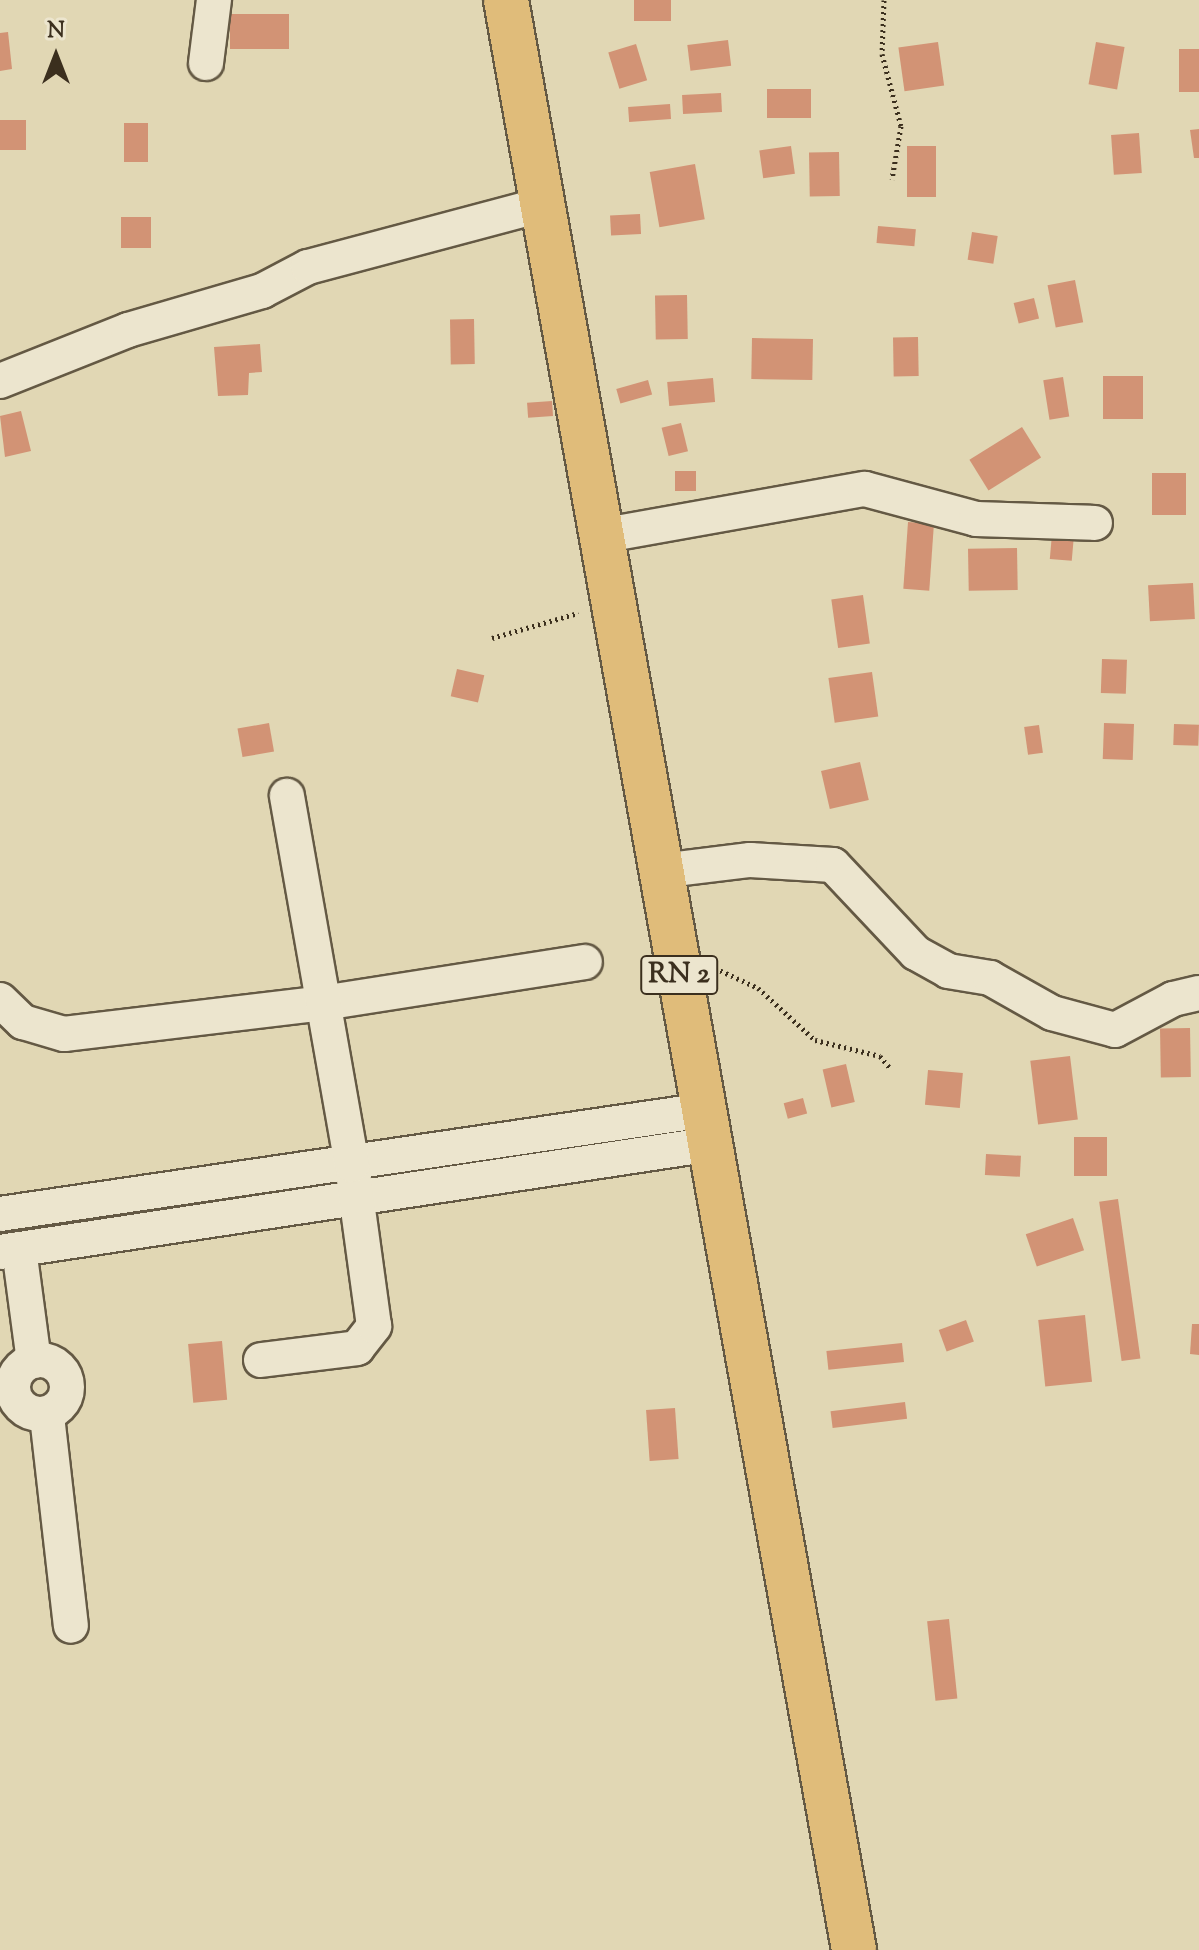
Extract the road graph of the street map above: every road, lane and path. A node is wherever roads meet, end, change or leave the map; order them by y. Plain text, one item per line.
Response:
1 (214, 0) edge
2 (506, 0) edge
3 (884, 0) edge
4 (206, 63) dead end
5 (892, 179) dead end
6 (544, 204) junction
7 (0, 381) edge
8 (1095, 523) dead end
9 (600, 536) junction
10 (613, 616) junction
11 (492, 638) dead end
12 (287, 796) dead end
13 (660, 871) junction
14 (674, 949) junction
15 (585, 962) dead end
16 (1199, 993) edge
17 (0, 1000) edge
18 (323, 1003) junction
19 (891, 1069) dead end
20 (708, 1127) junction
21 (352, 1165) junction
22 (357, 1198) junction
23 (0, 1214) edge
24 (10, 1250) edge
25 (261, 1360) dead end
26 (34, 1361) junction
27 (7, 1396) edge
28 (47, 1416) junction
29 (71, 1626) dead end
30 (854, 1950) edge

1 - 4 street
2 - 6 main road, RN 2
3 - 5 path
6 - 7 street
6 - 9 main road, RN 2
8 - 9 street
9 - 10 main road, RN 2
10 - 11 path
10 - 13 main road, RN 2
12 - 18 street
13 - 14 main road, RN 2
13 - 16 street
14 - 19 path
14 - 20 main road, RN 2
15 - 18 street
17 - 18 street
18 - 21 street
20 - 21 street
20 - 22 street
20 - 30 main road, RN 2
21 - 22 street
21 - 23 street
22 - 24 street
22 - 25 street
24 - 26 street
26 - 27 street
26 - 28 street
27 - 28 street
28 - 29 street

